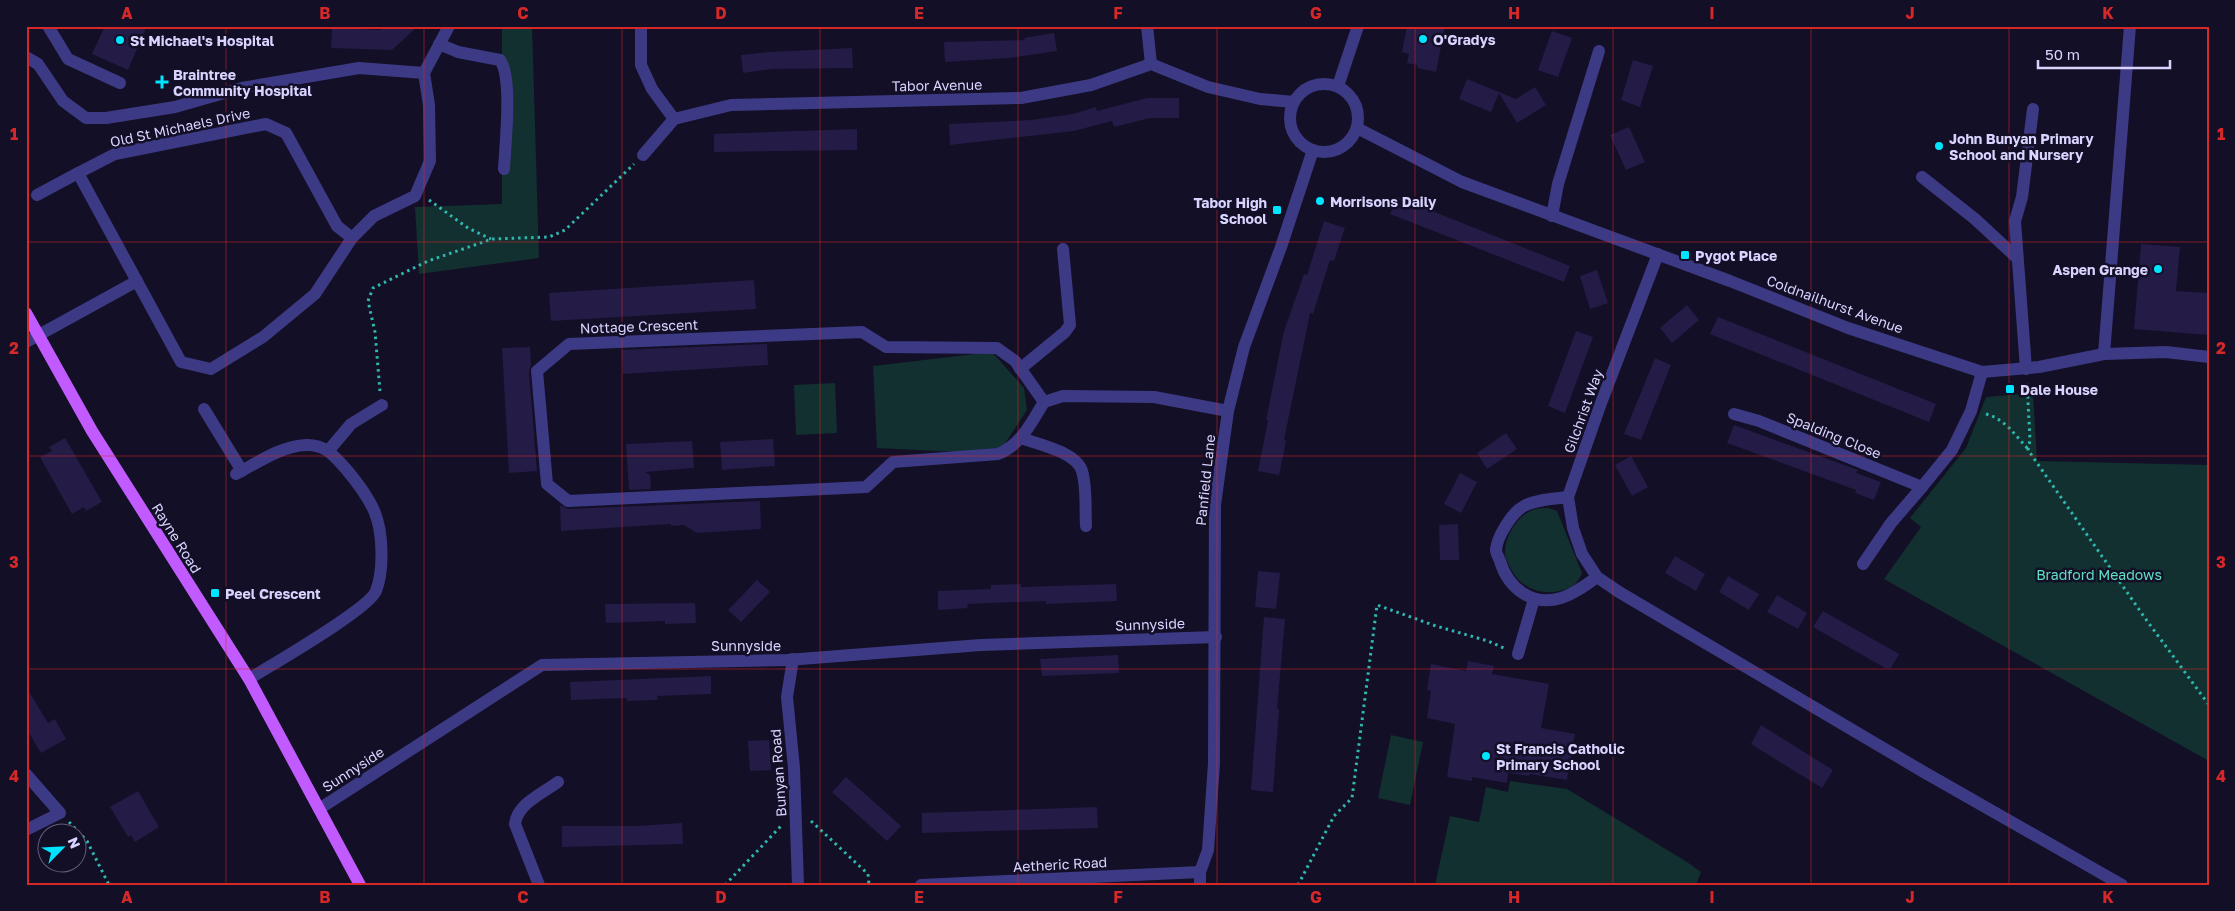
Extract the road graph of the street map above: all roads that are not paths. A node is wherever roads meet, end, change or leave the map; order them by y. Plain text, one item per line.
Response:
1 (48, 26) edge
2 (449, 26) edge
3 (641, 26) edge
4 (1147, 26) edge
5 (1358, 26) edge
6 (2130, 26) edge
7 (439, 44) junction
8 (1599, 51) dead end
9 (26, 57) edge
10 (1151, 64) junction
11 (424, 74) junction
12 (120, 83) dead end
13 (1338, 86) junction
14 (1294, 102) junction
15 (2033, 109) dead end
16 (674, 119) junction
17 (1357, 128) junction
18 (1313, 150) junction
19 (643, 155) road end
20 (504, 170) dead end
21 (78, 174) junction
22 (1922, 177) dead end
23 (37, 195) dead end
24 (1552, 216) junction
25 (352, 238) junction
26 (1063, 249) dead end
27 (1658, 254) junction
28 (2016, 257) junction
29 (136, 281) junction
30 (26, 313) edge
31 (38, 334) junction
32 (26, 342) edge
33 (2104, 354) junction
34 (2209, 357) edge
35 (2026, 368) junction
36 (1020, 369) junction
37 (1982, 372) junction
38 (1044, 402) junction
39 (382, 405) road end
40 (204, 409) dead end
41 (1228, 411) junction
42 (1734, 414) dead end
43 (1021, 438) junction
44 (329, 450) junction
45 (1922, 487) junction
46 (1568, 497) junction
47 (1086, 526) dead end
48 (1863, 564) dead end
49 (1597, 577) junction
50 (1534, 600) junction
51 (1216, 637) junction
52 (1518, 654) road end
53 (793, 659) junction
54 (249, 679) junction
55 (26, 774) edge
56 (558, 782) dead end
57 (319, 809) junction
58 (26, 830) edge
59 (1200, 879) edge
60 (360, 885) edge
61 (539, 885) edge
62 (798, 885) edge
63 (921, 885) edge
64 (2122, 885) edge

1 - 12 street
2 - 7 street
3 - 16 street
4 - 10 street
5 - 13 street
6 - 33 street
7 - 11 street
7 - 20 street
8 - 24 street
9 - 11 street
10 - 14 street
10 - 16 street, Tabor Avenue
11 - 25 street
13 - 14 street
13 - 17 street
14 - 18 street
15 - 28 street
16 - 19 street
17 - 18 street
17 - 24 street, Coldnailhurst Avenue
18 - 41 street, Panfield Lane
21 - 23 street, Old St Michaels Drive
21 - 25 street, Old St Michaels Drive
21 - 29 street
22 - 28 street
24 - 27 street, Coldnailhurst Avenue
25 - 29 street
26 - 36 street
27 - 37 street, Coldnailhurst Avenue
27 - 46 street, Gilchrist Way
28 - 35 street
29 - 31 street
30 - 31 main road, Rayne Road
31 - 32 street
31 - 54 main road, Rayne Road
33 - 34 street, Coldnailhurst Avenue
33 - 35 street, Coldnailhurst Avenue
35 - 37 street, Coldnailhurst Avenue
36 - 38 street, Nottage Crescent
36 - 43 street, Nottage Crescent
37 - 45 street
38 - 41 street
38 - 43 street, Nottage Crescent
39 - 44 street
40 - 44 street
41 - 51 street, Panfield Lane
42 - 45 street, Spalding Close
43 - 47 street
44 - 54 street
45 - 48 street
46 - 49 street, Gilchrist Way
46 - 50 street
49 - 50 street
49 - 64 street
50 - 52 street
51 - 53 street, Sunnyside
51 - 59 street, Panfield Lane
53 - 57 street, Sunnyside
53 - 62 street, Bunyan Road
54 - 57 main road, Rayne Road
55 - 58 street
56 - 61 street
57 - 60 main road, Rayne Road
59 - 63 street, Aetheric Road

